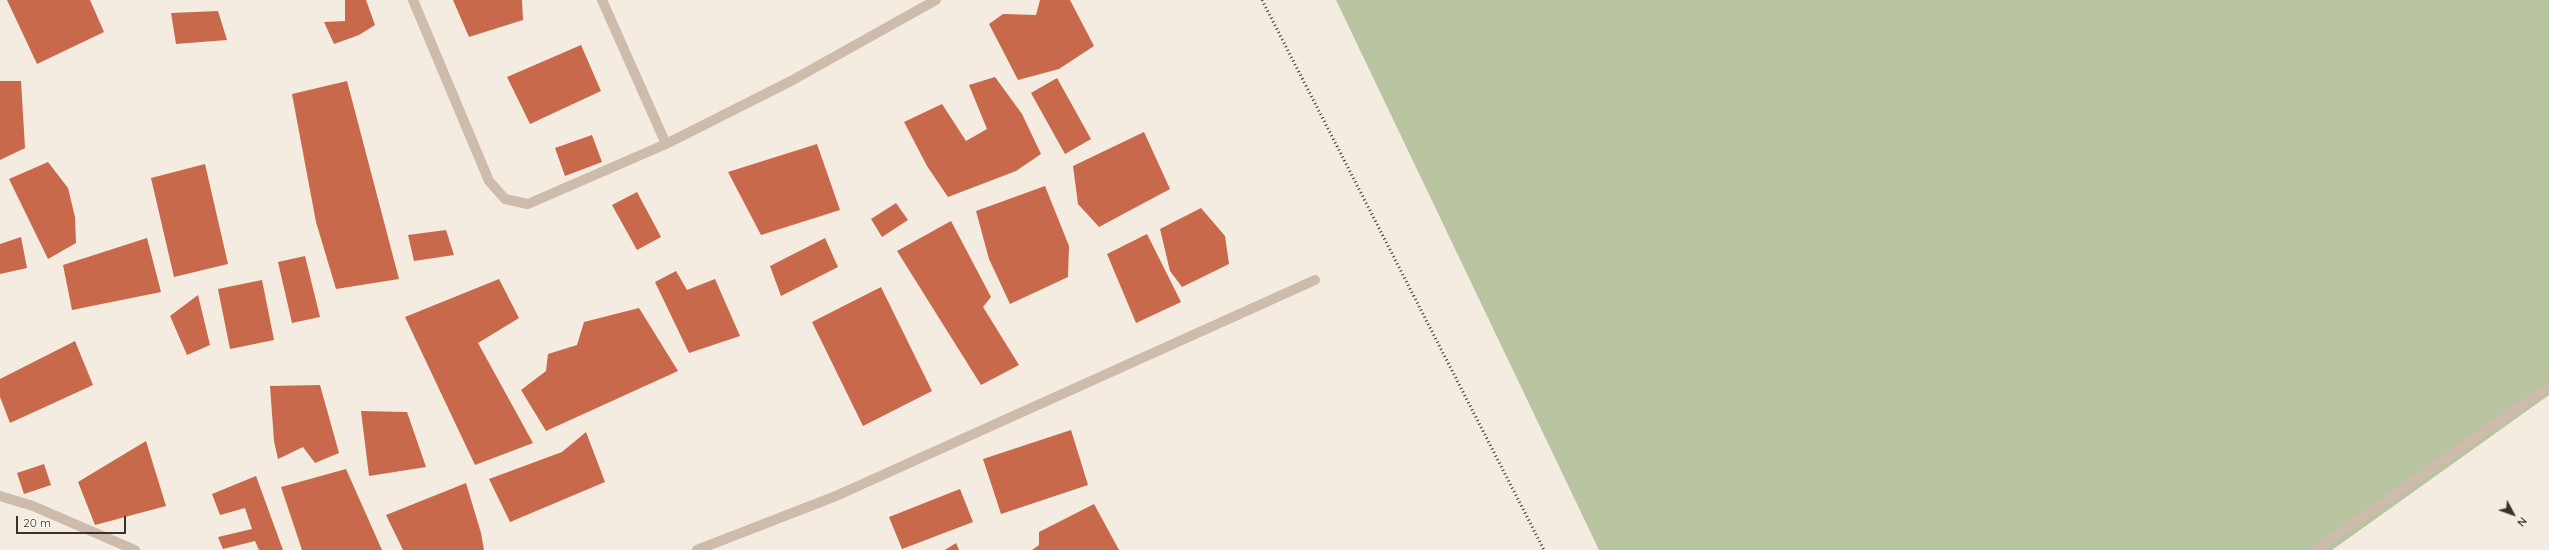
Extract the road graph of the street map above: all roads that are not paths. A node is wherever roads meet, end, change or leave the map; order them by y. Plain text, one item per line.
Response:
1 (413, 0) edge
2 (602, 0) edge
3 (936, 0) edge
4 (666, 144) junction
5 (1315, 280) dead end
6 (2549, 386) edge
7 (0, 496) edge
8 (135, 550) edge
9 (697, 550) edge
10 (2315, 550) edge

1 - 4 street
2 - 4 street
3 - 4 street
5 - 9 street
6 - 10 street
7 - 8 street

